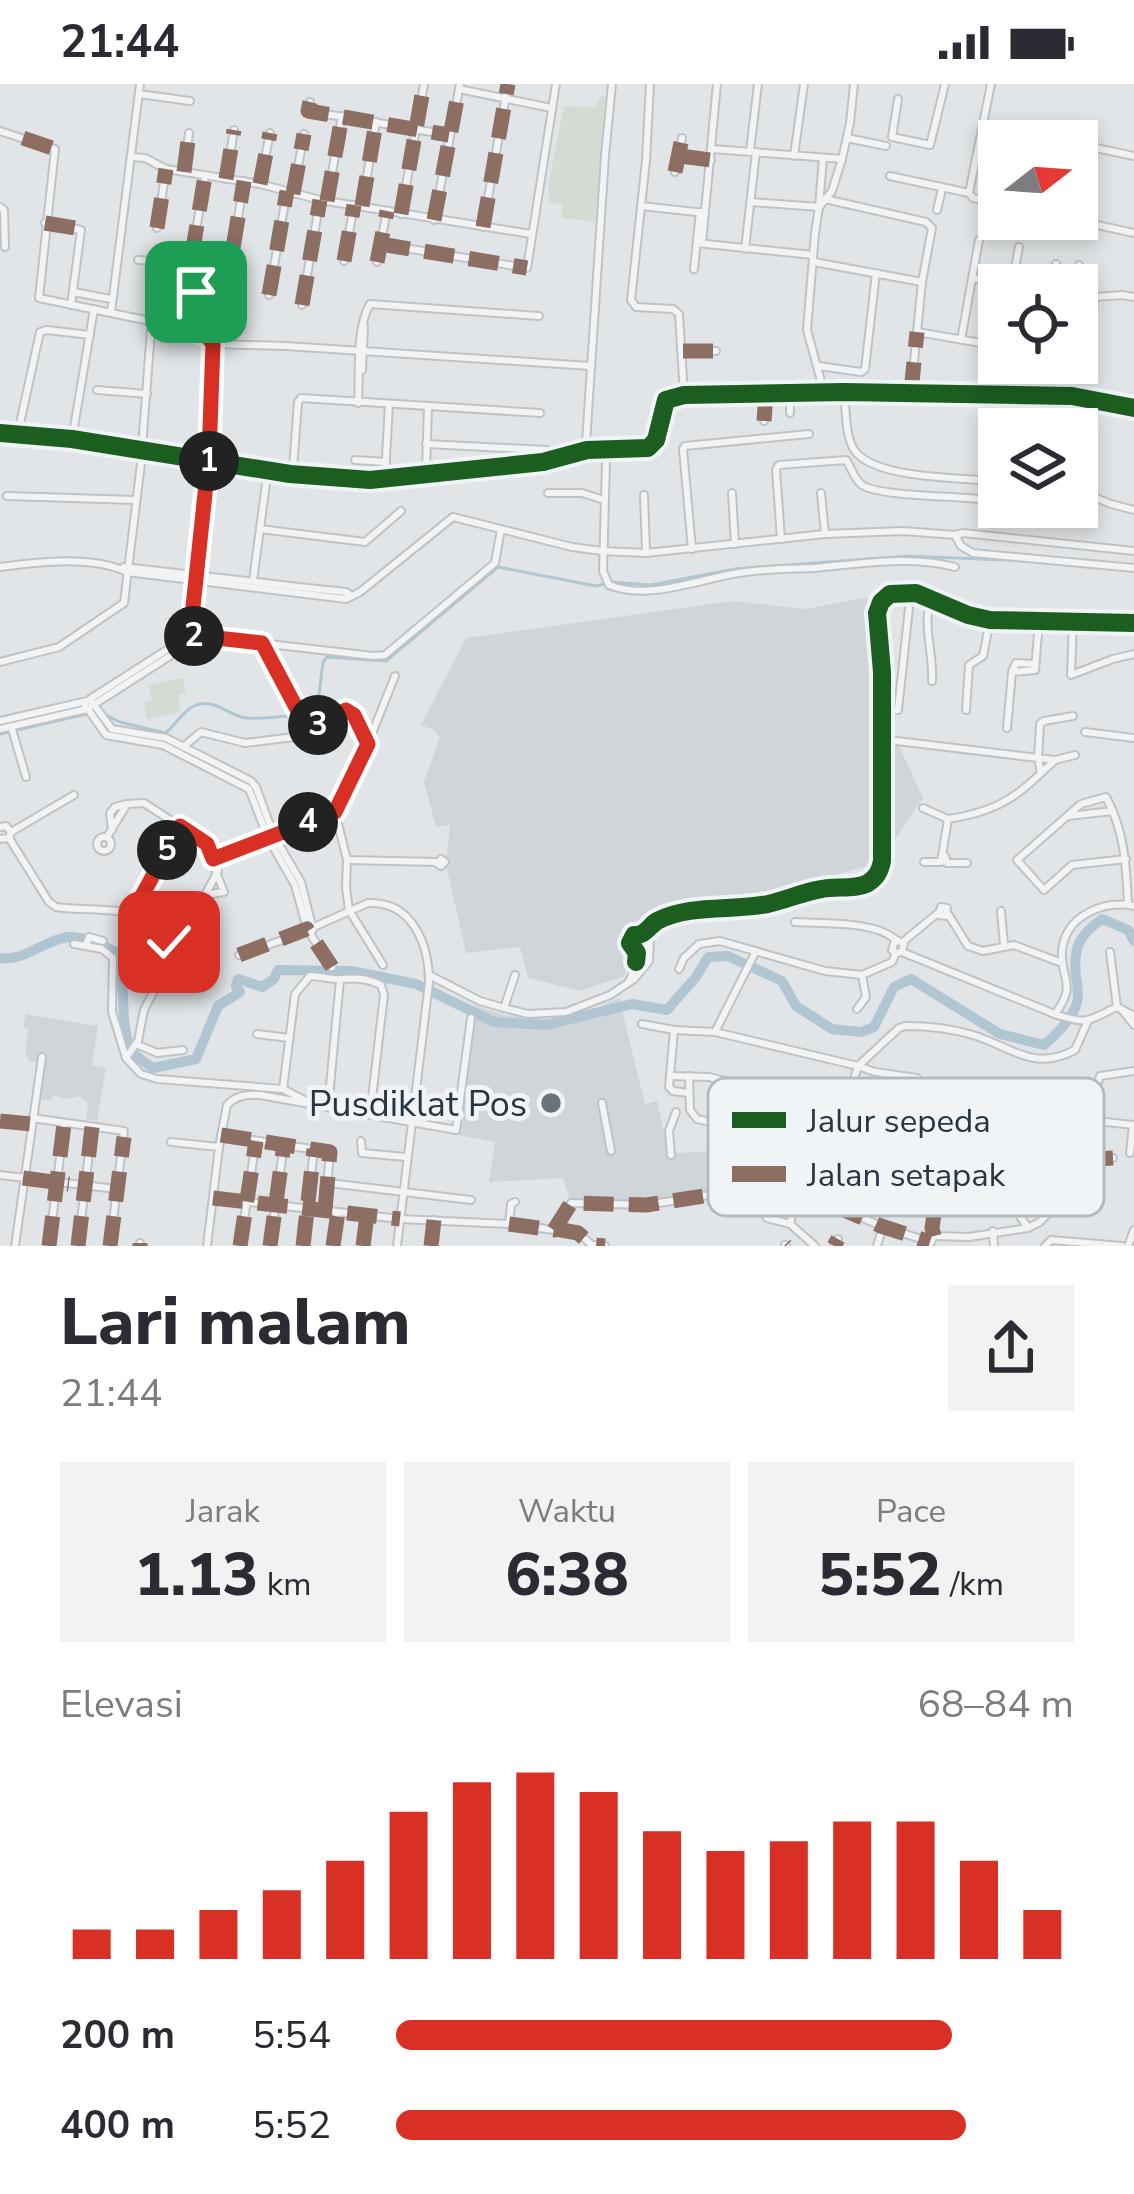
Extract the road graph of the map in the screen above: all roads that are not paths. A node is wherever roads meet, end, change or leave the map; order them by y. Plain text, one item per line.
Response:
1 (140, 84) edge
2 (424, 84) edge
3 (508, 84) edge
4 (556, 84) edge
5 (612, 84) edge
6 (650, 84) edge
7 (717, 84) edge
8 (758, 84) edge
9 (803, 84) edge
10 (854, 84) edge
11 (945, 84) edge
12 (991, 84) edge
13 (459, 87) edge
14 (139, 94) junction
15 (505, 98) junction
16 (898, 99) dead end
17 (190, 101) dead end
18 (310, 102) dead end
19 (551, 107) junction
20 (342, 116) junction
21 (985, 120) edge
22 (376, 122) junction
23 (416, 129) junction
24 (234, 130) dead end
25 (0, 131) edge
26 (190, 133) dead end
27 (270, 134) dead end
28 (304, 134) dead end
29 (449, 135) junction
30 (682, 138) dead end
31 (847, 138) junction
32 (886, 146) dead end
33 (1098, 148) edge
34 (712, 149) junction
35 (753, 152) junction
36 (978, 153) edge
37 (680, 156) junction
38 (794, 156) junction
39 (1134, 156) edge
40 (131, 157) junction
41 (823, 158) junction
42 (842, 159) junction
43 (711, 160) junction
44 (166, 170) junction
45 (184, 172) junction
46 (675, 172) dead end
47 (205, 176) junction
48 (890, 176) dead end
49 (226, 178) junction
50 (244, 181) junction
51 (260, 184) junction
52 (942, 189) junction
53 (290, 192) junction
54 (969, 194) junction
55 (825, 199) junction
56 (978, 199) edge
57 (324, 201) junction
58 (751, 202) junction
59 (358, 206) junction
60 (641, 206) junction
61 (0, 207) edge
62 (819, 207) junction
63 (938, 210) dead end
64 (387, 212) junction
65 (703, 212) junction
66 (401, 214) junction
67 (434, 220) junction
68 (45, 223) junction
69 (1098, 225) edge
70 (482, 227) junction
71 (158, 228) dead end
72 (1134, 233) edge
73 (532, 234) junction
74 (979, 240) dead end
75 (700, 243) junction
76 (380, 244) junction
77 (1019, 247) dead end
78 (5, 248) dead end
79 (745, 249) junction
80 (192, 255) dead end
81 (813, 258) junction
82 (138, 260) dead end
83 (344, 261) dead end
84 (377, 262) dead end
85 (1015, 264) edge
86 (694, 269) dead end
87 (875, 273) junction
88 (972, 278) junction
89 (978, 279) edge
90 (922, 282) junction
91 (226, 291) dead end
92 (74, 292) junction
93 (268, 295) dead end
94 (1134, 297) edge
95 (1098, 298) edge
96 (112, 299) junction
97 (302, 304) dead end
98 (71, 305) junction
99 (94, 309) junction
100 (111, 313) junction
101 (539, 316) dead end
102 (154, 325) junction
103 (198, 332) junction
104 (916, 332) junction
105 (90, 335) junction
106 (961, 340) junction
107 (978, 342) edge
108 (213, 344) junction
109 (683, 351) junction
110 (716, 351) dead end
111 (362, 352) junction
112 (590, 366) junction
113 (819, 366) junction
114 (1014, 384) edge
115 (1075, 384) edge
116 (97, 390) dead end
117 (824, 392) junction
118 (844, 392) junction
119 (911, 392) junction
120 (790, 393) junction
121 (147, 394) junction
122 (766, 394) junction
123 (684, 395) junction
124 (1012, 395) junction
125 (1072, 396) junction
126 (358, 403) junction
127 (389, 404) junction
128 (428, 406) junction
129 (1134, 407) edge
130 (1071, 408) edge
131 (540, 412) dead end
132 (790, 413) dead end
133 (764, 421) dead end
134 (19, 428) dead end
135 (0, 433) edge
136 (809, 434) dead end
137 (72, 440) junction
138 (586, 443) dead end
139 (427, 444) junction
140 (547, 450) dead end
141 (355, 460) dead end
142 (386, 461) junction
143 (606, 462) dead end
144 (292, 468) dead end
145 (425, 471) dead end
146 (385, 475) dead end
147 (267, 476) dead end
148 (978, 480) edge
149 (548, 493) dead end
150 (821, 493) dead end
151 (732, 494) dead end
152 (644, 495) dead end
153 (7, 496) dead end
154 (978, 499) dead end
155 (1098, 499) edge
156 (136, 500) junction
157 (604, 500) junction
158 (1134, 510) edge
159 (400, 511) dead end
160 (260, 529) junction
161 (501, 529) junction
162 (825, 535) junction
163 (955, 535) junction
164 (781, 539) junction
165 (735, 544) junction
166 (692, 549) junction
167 (602, 551) junction
168 (1134, 551) edge
169 (646, 553) junction
170 (0, 567) edge
171 (955, 567) dead end
172 (1134, 568) edge
173 (127, 569) junction
174 (193, 578) junction
175 (254, 581) junction
176 (235, 583) junction
177 (270, 587) junction
178 (932, 598) junction
179 (909, 608) dead end
180 (990, 620) junction
181 (1040, 620) junction
182 (1073, 621) junction
183 (1134, 623) edge
184 (187, 635) junction
185 (262, 643) junction
186 (1134, 654) edge
187 (0, 662) edge
188 (395, 676) dead end
189 (932, 681) dead end
190 (89, 704) junction
191 (965, 710) dead end
192 (881, 711) junction
193 (354, 715) junction
194 (1073, 716) dead end
195 (0, 725) edge
196 (11, 726) junction
197 (1006, 728) dead end
198 (308, 730) junction
199 (373, 731) junction
200 (1085, 732) dead end
201 (1134, 738) edge
202 (880, 739) junction
203 (368, 744) junction
204 (181, 749) junction
205 (1075, 755) dead end
206 (1038, 758) junction
207 (1055, 760) junction
208 (1041, 773) junction
209 (26, 777) dead end
210 (74, 795) dead end
211 (923, 808) dead end
212 (335, 812) junction
213 (1113, 812) junction
214 (1064, 816) junction
215 (948, 819) junction
216 (180, 826) junction
217 (0, 827) edge
218 (109, 833) dead end
219 (7, 836) edge
220 (271, 837) junction
221 (944, 847) junction
222 (213, 859) junction
223 (1126, 859) junction
224 (346, 860) junction
225 (437, 862) dead end
226 (924, 862) dead end
227 (967, 863) dead end
228 (218, 871) dead end
229 (1131, 905) edge
230 (349, 910) junction
231 (1001, 910) dead end
232 (141, 914) junction
233 (794, 922) dead end
234 (310, 928) junction
235 (647, 936) junction
236 (172, 940) junction
237 (103, 941) dead end
238 (88, 942) junction
239 (899, 942) junction
240 (74, 944) dead end
241 (1004, 945) junction
242 (648, 951) junction
243 (1110, 952) dead end
244 (170, 953) junction
245 (637, 953) junction
246 (899, 953) junction
247 (239, 955) dead end
248 (753, 955) junction
249 (1061, 963) junction
250 (382, 964) dead end
251 (332, 967) dead end
252 (679, 969) dead end
253 (515, 975) dead end
254 (862, 975) junction
255 (429, 979) junction
256 (340, 980) junction
257 (629, 981) junction
258 (504, 1008) junction
259 (857, 1009) dead end
260 (1120, 1009) junction
261 (1056, 1015) junction
262 (471, 1018) dead end
263 (1134, 1020) edge
264 (1083, 1022) junction
265 (641, 1024) dead end
266 (674, 1030) junction
267 (715, 1032) junction
268 (257, 1034) dead end
269 (290, 1038) junction
270 (183, 1050) dead end
271 (132, 1051) junction
272 (42, 1058) dead end
273 (858, 1066) junction
274 (1134, 1071) edge
275 (670, 1076) junction
276 (689, 1076) junction
277 (713, 1078) edge
278 (854, 1078) edge
279 (916, 1078) dead end
280 (1099, 1078) edge
281 (284, 1089) junction
282 (689, 1093) junction
283 (306, 1103) junction
284 (602, 1103) dead end
285 (328, 1107) junction
286 (676, 1112) dead end
287 (370, 1114) junction
288 (0, 1121) edge
289 (32, 1121) junction
290 (412, 1122) junction
291 (708, 1122) edge
292 (1104, 1122) edge
293 (64, 1124) junction
294 (1134, 1125) edge
295 (92, 1127) junction
296 (221, 1136) junction
297 (256, 1141) junction
298 (362, 1141) dead end
299 (170, 1142) dead end
300 (284, 1144) junction
301 (219, 1147) junction
302 (314, 1150) junction
303 (611, 1151) dead end
304 (1130, 1153) dead end
305 (671, 1154) dead end
306 (407, 1157) junction
307 (1113, 1158) dead end
308 (1104, 1159) edge
309 (0, 1175) edge
310 (23, 1178) junction
311 (57, 1182) junction
312 (328, 1183) junction
313 (85, 1186) junction
314 (117, 1189) junction
315 (403, 1191) junction
316 (708, 1195) edge
317 (213, 1198) junction
318 (471, 1200) dead end
319 (246, 1201) junction
320 (515, 1202) dead end
321 (275, 1204) junction
322 (307, 1208) junction
323 (325, 1210) junction
324 (338, 1212) junction
325 (367, 1215) junction
326 (765, 1216) edge
327 (792, 1216) edge
328 (859, 1216) edge
329 (1020, 1216) edge
330 (1046, 1216) edge
331 (400, 1219) junction
332 (434, 1220) junction
333 (509, 1224) junction
334 (790, 1224) junction
335 (883, 1226) junction
336 (1028, 1228) junction
337 (556, 1229) junction
338 (1134, 1229) edge
339 (993, 1231) junction
340 (931, 1242) edge
341 (1048, 1243) edge
342 (15, 1246) edge
343 (49, 1246) edge
344 (78, 1246) edge
345 (110, 1246) edge
346 (207, 1246) edge
347 (240, 1246) edge
348 (270, 1246) edge
349 (303, 1246) edge
350 (334, 1246) edge
351 (363, 1246) edge
352 (397, 1246) edge
353 (431, 1246) edge
354 (605, 1246) edge
355 (815, 1246) edge
356 (877, 1246) edge
357 (994, 1246) edge
358 (1125, 1246) edge

1 - 14 street
2 - 23 street
3 - 15 street
4 - 19 street
5 - 112 street
6 - 60 street
7 - 34 street
8 - 35 street
9 - 38 street
10 - 31 street
11 - 16 street
12 - 21 street
13 - 15 street
13 - 29 street
14 - 17 street
14 - 40 street
15 - 19 street
15 - 70 street
18 - 20 street
19 - 73 street
20 - 22 street
20 - 57 street
22 - 23 street
22 - 59 street
23 - 29 street
23 - 66 street
24 - 49 street
25 - 68 street
26 - 45 street
27 - 51 street
28 - 53 street
29 - 67 street
30 - 37 street
31 - 32 street
31 - 42 street
33 - 39 street
34 - 35 street
34 - 43 street
35 - 38 street
35 - 58 street
36 - 54 street
37 - 43 street
37 - 46 street
38 - 41 street
40 - 44 street
40 - 96 street
41 - 42 street
41 - 62 street
42 - 55 street
43 - 65 street
44 - 45 street
44 - 71 street
45 - 47 street
47 - 49 street
47 - 80 street
48 - 52 street
49 - 50 street
50 - 51 street
50 - 91 street
51 - 53 street
52 - 54 street
52 - 63 street
53 - 57 street
53 - 93 street
54 - 56 street
55 - 62 street
55 - 90 street
57 - 59 street
57 - 97 street
58 - 62 street
58 - 79 street
59 - 64 street
59 - 83 street
60 - 65 street
60 - 109 street
61 - 78 street
62 - 81 street
64 - 66 street
64 - 76 street
65 - 75 street
66 - 67 street
67 - 70 street
68 - 92 street
68 - 98 street
69 - 72 street
70 - 73 street
73 - 76 street
74 - 88 street
75 - 79 street
75 - 86 street
76 - 84 street
77 - 85 street
79 - 81 street
81 - 87 street
81 - 113 street
82 - 103 street
87 - 90 street
87 - 113 street
88 - 89 street
88 - 106 street
90 - 104 street
92 - 96 street
92 - 98 street
94 - 95 street
96 - 100 street
98 - 99 street
99 - 100 street
99 - 105 street
100 - 102 street
101 - 111 street
102 - 103 street
102 - 121 street
103 - 108 street
104 - 106 street
104 - 119 street
105 - 134 street
105 - 137 street
106 - 107 street
108 - 111 street
108 - 174 street
109 - 110 street
109 - 123 street
111 - 112 street
111 - 126 street
112 - 138 street
113 - 117 street
114 - 124 street
115 - 125 street
116 - 121 street
117 - 118 street
117 - 120 street
118 - 119 street
118 - 148 street
119 - 124 street
120 - 122 street
120 - 132 street
121 - 156 street
122 - 123 street
122 - 133 street
123 - 137 street, bridge
124 - 125 street
125 - 129 street
125 - 130 street
126 - 127 street
126 - 144 street
127 - 128 street
127 - 142 street
128 - 131 street
128 - 139 street
135 - 137 street
136 - 166 street
139 - 140 street
139 - 145 street
141 - 142 street
142 - 146 street
143 - 157 street
147 - 160 street
149 - 157 street
150 - 162 street
151 - 165 street
152 - 169 street
153 - 156 street
154 - 164 street
155 - 158 street
156 - 173 street
157 - 167 street
159 - 160 street
160 - 175 street
161 - 167 street
161 - 177 street
161 - 185 street
162 - 163 street
162 - 164 street
163 - 168 street
163 - 172 street
164 - 165 street
165 - 166 street
166 - 169 street
167 - 169 street
167 - 171 street
170 - 173 street
173 - 174 street
173 - 187 street
174 - 176 street
174 - 184 street
175 - 176 street
175 - 177 street
176 - 177 street
178 - 180 street
178 - 189 street
178 - 192 street
179 - 192 street
180 - 181 street
180 - 191 street
181 - 182 street
181 - 197 street
182 - 183 street
182 - 186 street
184 - 185 street
184 - 190 street
185 - 198 street
188 - 199 street
190 - 195 street
190 - 196 street
190 - 204 street
192 - 202 street
193 - 198 street
193 - 199 street
193 - 203 street
194 - 206 street
195 - 196 street
196 - 209 street
198 - 204 street
199 - 203 street
200 - 201 street
202 - 206 street
202 - 235 street
203 - 212 street
204 - 220 street
205 - 207 street
206 - 207 street
206 - 208 street
207 - 208 street
208 - 215 street
210 - 219 street
211 - 215 street
212 - 220 street
212 - 224 street
213 - 214 street
213 - 214 street
213 - 223 street
214 - 223 street
215 - 221 street
216 - 218 street
216 - 222 street
216 - 232 street
217 - 219 street
219 - 232 street
220 - 222 street
220 - 234 street
221 - 226 street
221 - 227 street
222 - 228 street
223 - 229 street
224 - 225 street
224 - 230 street
229 - 249 street
230 - 234 street
230 - 250 street
230 - 255 street
231 - 241 street
232 - 236 street
232 - 244 street
233 - 239 street
234 - 247 street
234 - 251 street
235 - 242 street
235 - 245 street
236 - 244 street
236 - 244 street
237 - 238 street
238 - 240 street
238 - 271 street
239 - 241 street
239 - 246 street
241 - 249 street
242 - 245 street
242 - 257 street
243 - 260 street
244 - 271 street
245 - 257 street
246 - 254 street
246 - 261 street
248 - 252 street
248 - 254 street
248 - 267 street
249 - 261 street
253 - 258 street
254 - 259 street
255 - 258 street
255 - 290 street
256 - 269 street
256 - 285 street
256 - 287 street
257 - 258 street
260 - 263 street
260 - 264 street
261 - 264 street
262 - 290 street
264 - 273 street
265 - 266 street
266 - 267 street
266 - 275 street
267 - 273 street
268 - 269 street
269 - 281 street
270 - 271 street
271 - 281 street
272 - 289 street
273 - 278 street
273 - 279 street
274 - 280 street
275 - 276 street
275 - 282 street
276 - 277 street
276 - 282 street
281 - 283 street
282 - 291 street
283 - 285 street
283 - 296 street
284 - 303 street
285 - 287 street
286 - 305 street
287 - 290 street
288 - 289 street
289 - 293 street
289 - 310 street
290 - 306 street
292 - 294 street
293 - 295 street
293 - 311 street
294 - 304 street
295 - 313 street
295 - 314 street
296 - 297 street
296 - 301 street
297 - 300 street
297 - 319 street
298 - 306 street
299 - 301 street
300 - 302 street
300 - 321 street
301 - 317 street
302 - 312 street
302 - 322 street
306 - 315 street
307 - 308 street
309 - 310 street
310 - 311 street
310 - 342 street
311 - 313 street
311 - 343 street
312 - 315 street
312 - 323 street
313 - 314 street
313 - 344 street
314 - 345 street
315 - 318 street
315 - 331 street
316 - 337 street
317 - 319 street
317 - 346 street
319 - 321 street
319 - 347 street
320 - 333 street
321 - 322 street
321 - 348 street
322 - 323 street
322 - 349 street
323 - 324 street
324 - 325 street
324 - 350 street
325 - 331 street
325 - 351 street
326 - 334 street
327 - 334 street
328 - 335 street
329 - 336 street
330 - 336 street
331 - 332 street
331 - 352 street
332 - 333 street
332 - 353 street
333 - 337 street
334 - 355 street
335 - 340 street
335 - 356 street
336 - 339 street
337 - 354 street
338 - 358 street
339 - 340 street
339 - 357 street
341 - 358 street

